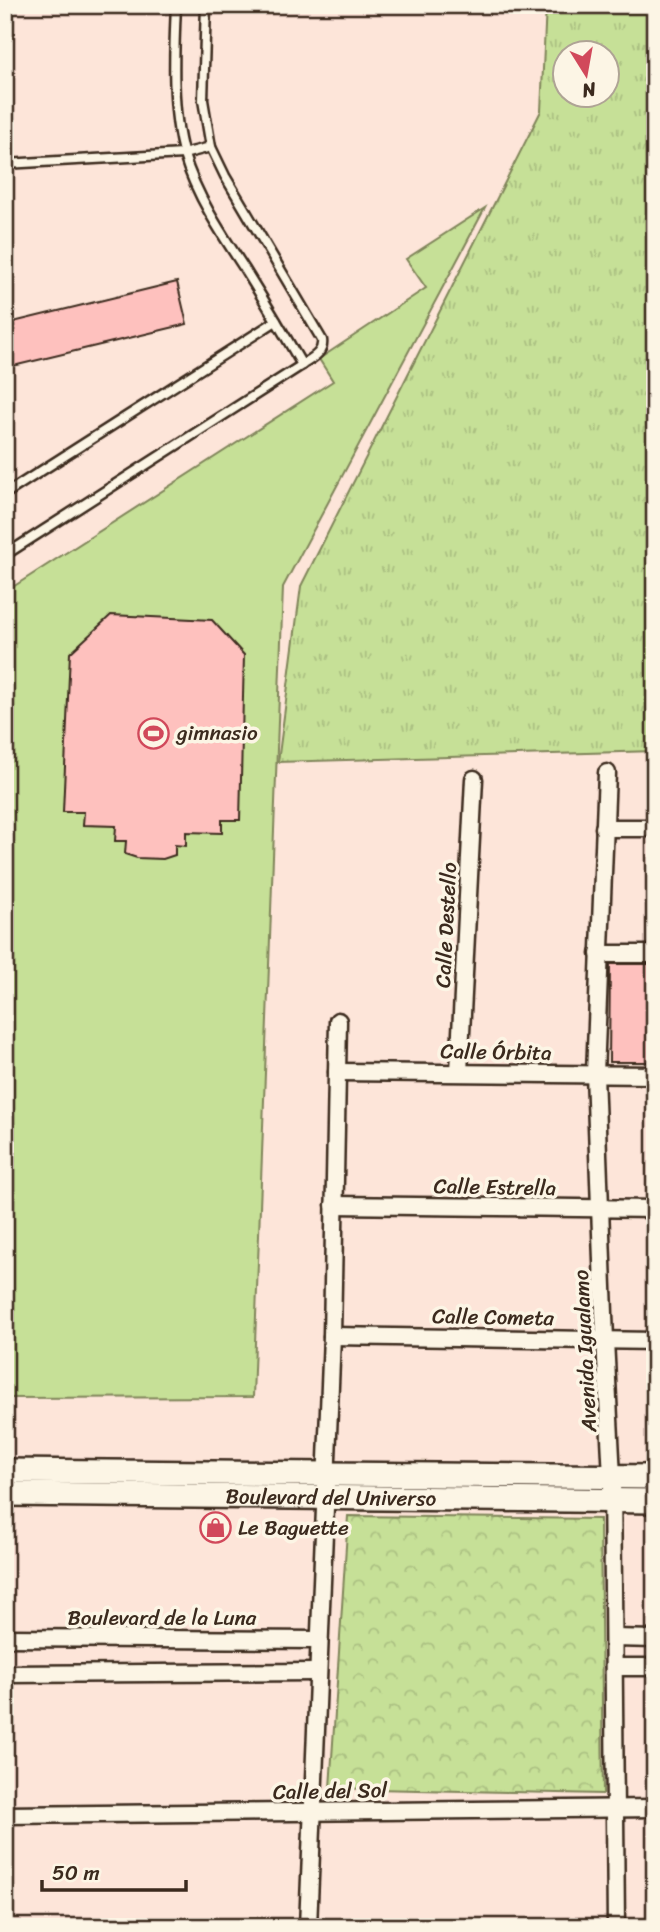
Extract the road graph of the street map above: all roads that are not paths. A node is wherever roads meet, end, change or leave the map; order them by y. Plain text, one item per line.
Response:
1 (176, 5) edge
2 (205, 5) edge
3 (211, 147) junction
4 (183, 154) junction
5 (5, 164) edge
6 (276, 321) junction
7 (302, 365) junction
8 (5, 494) edge
9 (5, 555) edge
10 (607, 773) dead end
11 (474, 779) dead end
12 (604, 828) junction
13 (655, 828) edge
14 (599, 954) junction
15 (655, 954) edge
16 (338, 1021) dead end
17 (337, 1072) junction
18 (459, 1072) junction
19 (595, 1074) junction
20 (655, 1075) edge
21 (334, 1205) junction
22 (601, 1209) junction
23 (655, 1209) edge
24 (331, 1336) junction
25 (605, 1340) junction
26 (655, 1341) edge
27 (5, 1471) edge
28 (326, 1474) junction
29 (612, 1476) junction
30 (655, 1477) edge
31 (5, 1494) edge
32 (325, 1497) junction
33 (613, 1500) junction
34 (655, 1501) edge
35 (5, 1638) edge
36 (614, 1638) junction
37 (655, 1639) edge
38 (320, 1640) junction
39 (614, 1667) junction
40 (655, 1667) edge
41 (317, 1672) junction
42 (5, 1674) edge
43 (655, 1808) edge
44 (615, 1809) junction
45 (312, 1812) junction
46 (5, 1815) edge
47 (308, 1927) edge
48 (616, 1927) edge

1 - 4 lane
2 - 3 lane
3 - 4 lane
3 - 7 lane
4 - 5 lane
4 - 6 lane
6 - 7 lane
6 - 8 lane
7 - 9 lane
10 - 12 street, Avenida Igualamo
11 - 18 street, Calle Destello
12 - 13 street
12 - 14 street, Avenida Igualamo
14 - 15 street
14 - 19 street, Avenida Igualamo
16 - 17 street
17 - 18 street, Calle Órbita
17 - 21 street
18 - 19 street, Calle Órbita
19 - 20 street, Calle Órbita
19 - 22 street, Avenida Igualamo
21 - 22 street, Calle Estrella
21 - 24 street
22 - 23 street, Calle Estrella
22 - 25 street, Avenida Igualamo
24 - 25 street, Calle Cometa
24 - 28 street
25 - 26 street, Calle Cometa
25 - 29 street, Avenida Igualamo
27 - 28 street, Boulevard del Universo
28 - 29 street, Boulevard del Universo
28 - 32 street
29 - 30 street, Boulevard del Universo
29 - 33 street, Avenida Igualamo
31 - 32 street, Boulevard del Universo
32 - 33 street, Boulevard del Universo
32 - 38 street
33 - 34 street, Boulevard del Universo
33 - 36 street, Avenida Igualamo
35 - 38 street, Boulevard de la Luna
36 - 37 street
36 - 39 street, Avenida Igualamo
38 - 41 street
39 - 40 street
39 - 44 street, Avenida Igualamo
41 - 42 street
41 - 45 street
43 - 44 street, Calle del Sol
44 - 45 street, Calle del Sol
44 - 48 street, Avenida Igualamo
45 - 46 street, Calle del Sol
45 - 47 street

